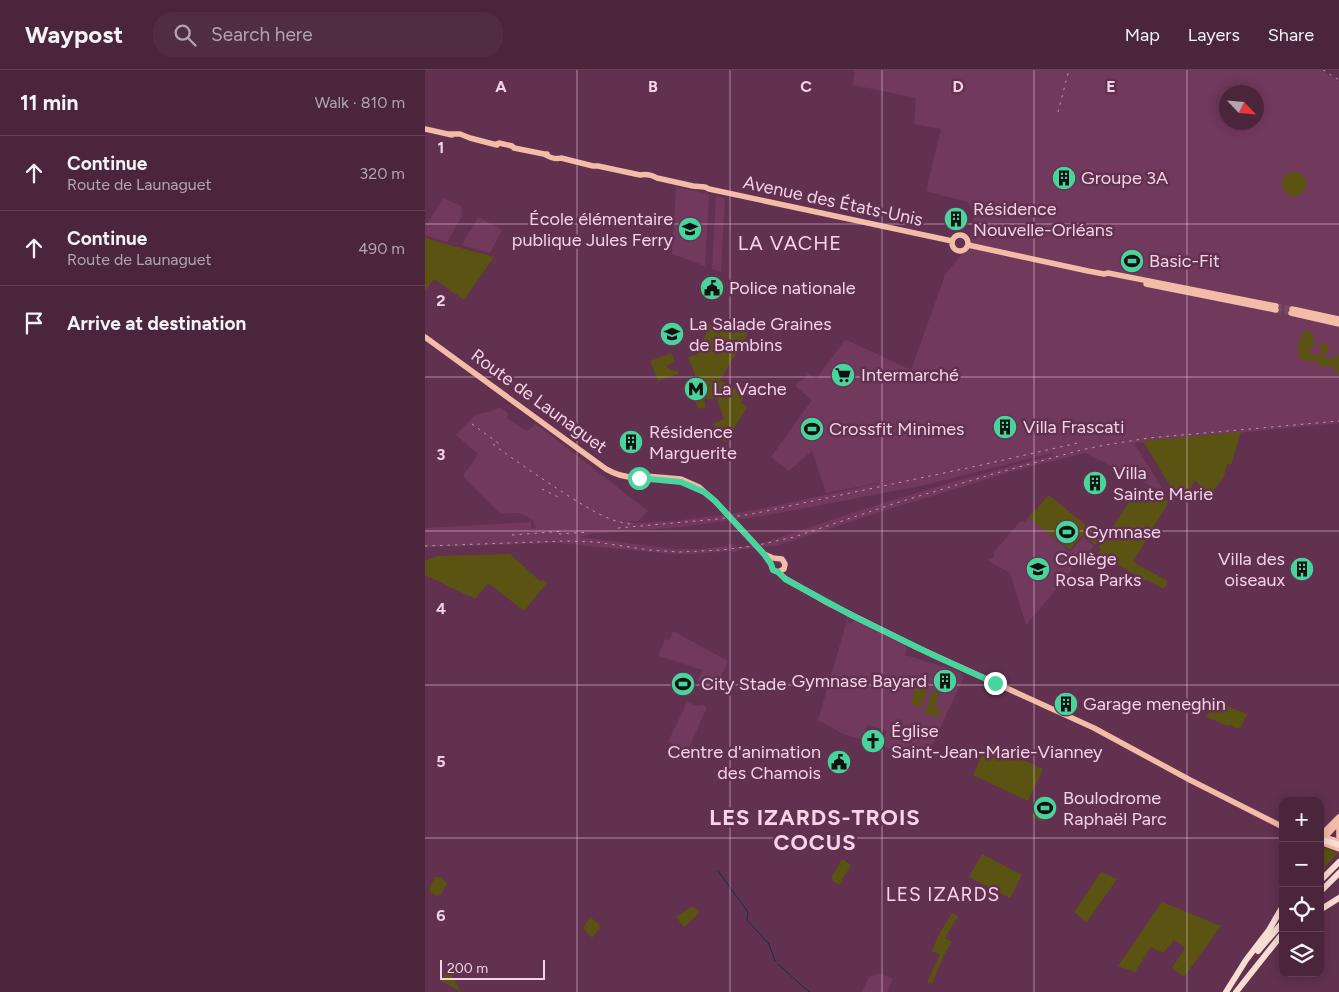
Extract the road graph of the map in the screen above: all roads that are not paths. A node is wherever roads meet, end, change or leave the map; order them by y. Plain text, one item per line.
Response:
1 (425, 129) edge
2 (952, 241) junction
3 (968, 245) junction
4 (1276, 308) tunnel mouth
5 (1339, 319) edge
6 (1339, 324) edge
7 (425, 337) edge
8 (764, 554) junction
9 (776, 558) junction
10 (771, 564) junction
11 (781, 571) junction
12 (1339, 816) edge
13 (1339, 822) edge
14 (1279, 824) edge
15 (1339, 829) edge
16 (1324, 834) edge
17 (1324, 835) edge
18 (1339, 836) edge
19 (1324, 840) edge
20 (1324, 840) edge
21 (1339, 843) edge
22 (1339, 849) edge
23 (1339, 862) edge
24 (1339, 873) edge
25 (1324, 877) edge
26 (1324, 888) edge
27 (1339, 898) edge
28 (1324, 907) edge
29 (1279, 913) edge
30 (1279, 927) edge
31 (1279, 938) edge
32 (1279, 944) edge
33 (1226, 992) edge
34 (1236, 992) edge

1 - 2 main road, Avenue des États-Unis
2 - 3 main road
2 - 3 main road
3 - 4 main road
5 - 6 main road
7 - 8 main road, Route de Launaguet
8 - 9 main road, Route de Launaguet
8 - 10 main road, Route de Launaguet
9 - 10 main road
9 - 11 main road
10 - 11 main road
11 - 14 main road
12 - 16 main road
13 - 17 main road
15 - 18 main road
19 - 21 highway
20 - 22 main road
23 - 25 highway
24 - 26 highway
27 - 28 highway
29 - 33 highway
30 - 33 highway
31 - 34 highway
32 - 34 highway

